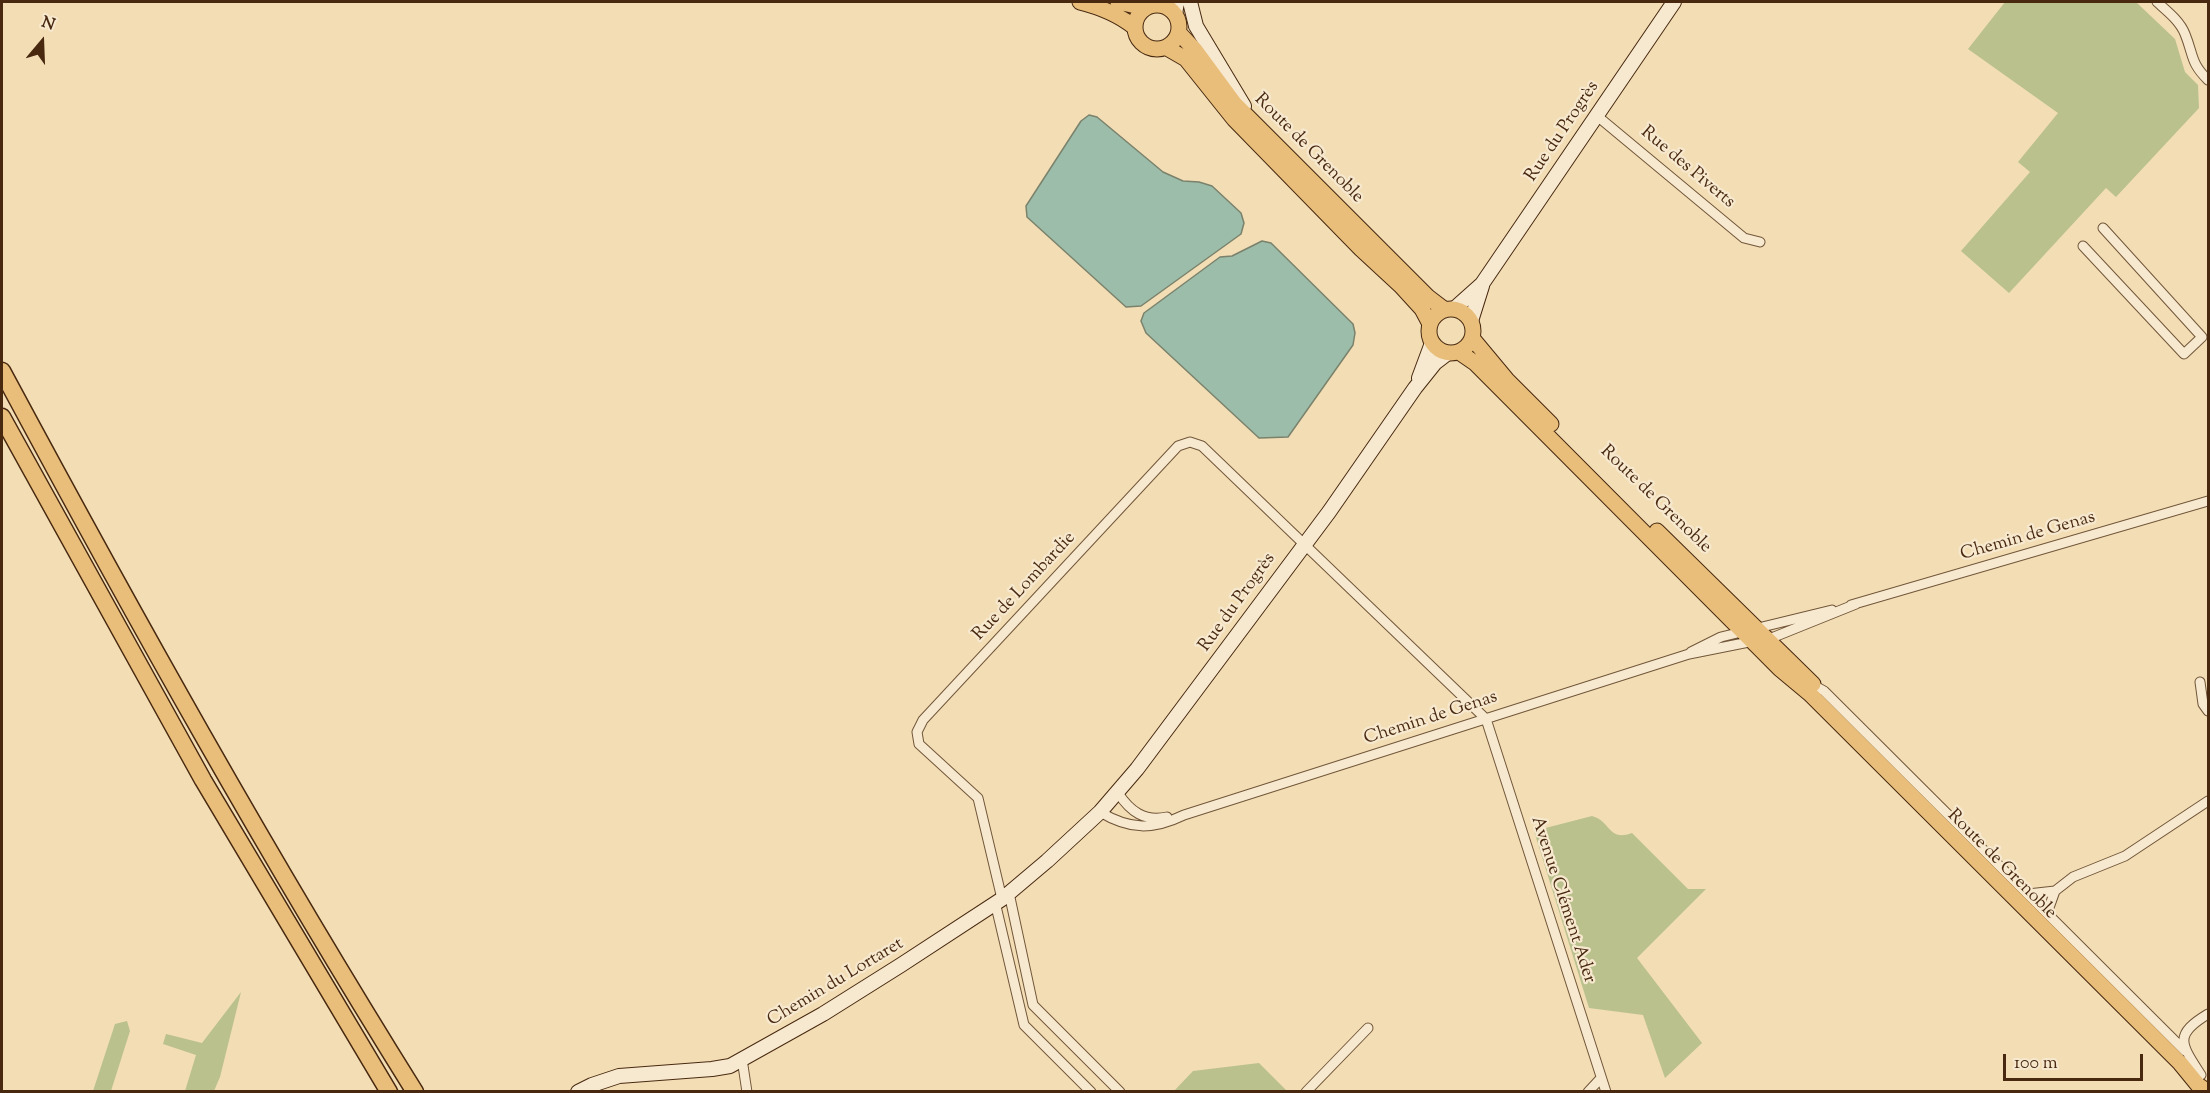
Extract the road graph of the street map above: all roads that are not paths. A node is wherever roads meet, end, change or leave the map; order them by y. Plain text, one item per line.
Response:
1 (1080, 2) edge
2 (1118, 2) edge
3 (1190, 2) edge
4 (1674, 2) edge
5 (2157, 2) edge
6 (1154, 5) edge
7 (1176, 8) edge
8 (1134, 27) junction
9 (1179, 33) junction
10 (1167, 48) junction
11 (2208, 80) edge
12 (1596, 115) junction
13 (1253, 120) junction
14 (2103, 228) dead end
15 (1760, 242) dead end
16 (2083, 246) dead end
17 (1482, 284) junction
18 (1449, 310) junction
19 (1471, 321) junction
20 (1430, 324) junction
21 (1472, 338) junction
22 (1432, 343) junction
23 (1453, 353) junction
24 (2, 372) edge
25 (1415, 388) junction
26 (2, 417) edge
27 (2208, 501) edge
28 (1304, 544) junction
29 (1856, 604) junction
30 (1754, 634) junction
31 (1689, 654) junction
32 (2200, 682) dead end
33 (1815, 686) junction
34 (2208, 711) edge
35 (1486, 718) junction
36 (1118, 793) junction
37 (2208, 801) edge
38 (1100, 812) junction
39 (1184, 815) junction
40 (1080, 831) joint
41 (2055, 891) junction
42 (2028, 894) junction
43 (1002, 898) junction
44 (2048, 913) junction
45 (2208, 1014) edge
46 (1368, 1028) dead end
47 (2185, 1051) junction
48 (742, 1059) junction
49 (1601, 1078) junction
50 (2204, 1083) edge
51 (389, 1092) edge
52 (415, 1092) edge
53 (578, 1092) edge
54 (747, 1092) edge
55 (1091, 1092) edge
56 (1120, 1092) edge
57 (1306, 1092) edge
58 (1588, 1092) edge
59 (1606, 1092) edge

1 - 8 main road
2 - 6 main road
3 - 13 main road
4 - 12 main road, Rue du Progrès
5 - 11 street
6 - 7 main road
6 - 8 main road
7 - 9 main road
8 - 10 main road
9 - 10 main road
9 - 13 main road, Route de Grenoble
10 - 20 main road, Route de Grenoble
12 - 15 street, Rue des Piverts
12 - 17 main road, Rue du Progrès
13 - 18 main road, Route de Grenoble
14 - 16 street
17 - 18 main road, Rue du Progrès
17 - 19 main road, Rue du Progrès
18 - 19 main road
18 - 20 main road
19 - 21 main road
20 - 22 main road
21 - 23 main road
21 - 30 main road, Route de Grenoble
22 - 23 main road
22 - 25 main road, Rue du Progrès
23 - 25 main road, Rue du Progrès
23 - 30 main road, Route de Grenoble
24 - 52 highway
25 - 28 main road, Rue du Progrès
26 - 51 highway
27 - 29 street, Chemin de Genas
28 - 35 street
28 - 36 main road, Rue du Progrès
28 - 43 street, Rue de Lombardie
29 - 30 street, Chemin de Genas
29 - 30 street, Chemin de Genas
30 - 31 street, Chemin de Genas
30 - 31 street, Chemin de Genas
30 - 33 main road, Route de Grenoble
30 - 50 main road, Route de Grenoble
31 - 35 street, Chemin de Genas
32 - 34 street
33 - 42 street, Route de Grenoble
33 - 50 main road, Route de Grenoble
35 - 39 street, Chemin de Genas
35 - 49 street, Avenue Clément Ader
36 - 38 main road, Rue du Progrès
36 - 39 street, Chemin de Genas
37 - 41 street
38 - 39 street, Chemin de Genas
38 - 40 main road, Rue du Progrès
40 - 43 main road, Chemin du Lortaret
41 - 42 street
41 - 44 street
42 - 44 street, Route de Grenoble
43 - 48 main road, Chemin du Lortaret
43 - 55 street
43 - 56 street
44 - 47 street, Route de Grenoble
45 - 47 street
46 - 57 street
47 - 50 street, Route de Grenoble
48 - 53 main road, Chemin du Lortaret
48 - 54 street
49 - 58 street
49 - 59 street, Avenue Clément Ader

